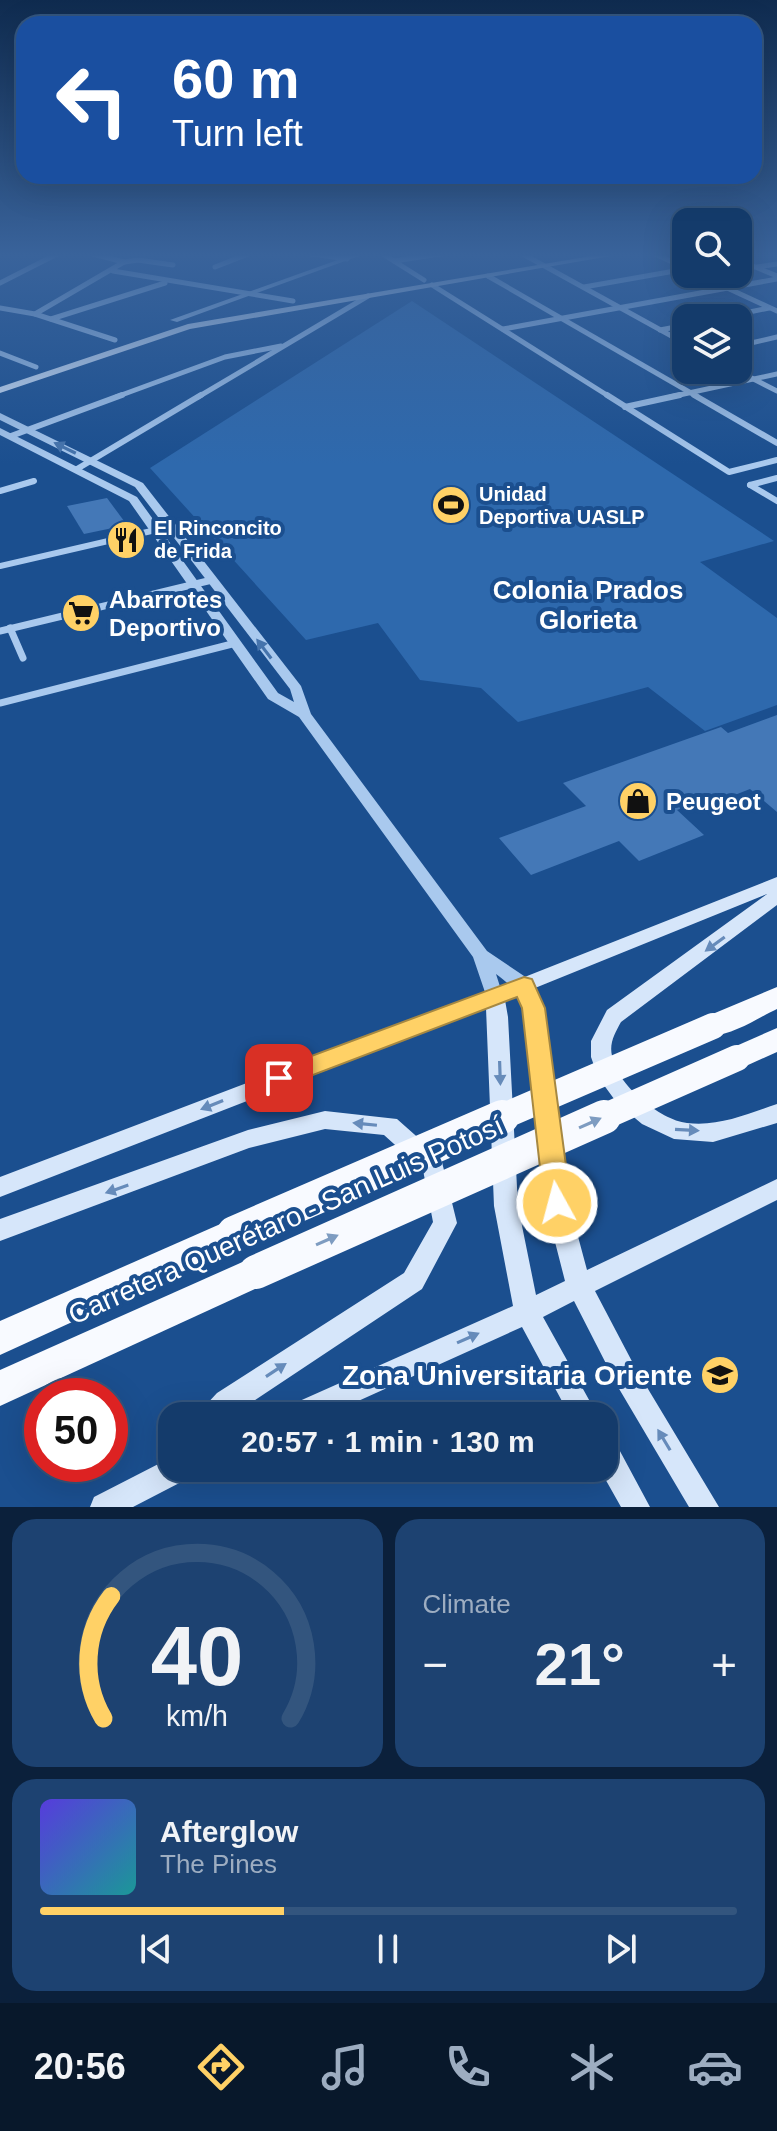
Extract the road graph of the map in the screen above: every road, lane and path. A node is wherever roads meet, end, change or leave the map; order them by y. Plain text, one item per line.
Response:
1 (64, 323) edge
2 (164, 323) edge
3 (209, 323) edge
4 (324, 323) edge
5 (493, 323) edge
6 (535, 323) edge
7 (569, 323) edge
8 (648, 323) edge
9 (672, 328) edge
10 (502, 329) junction
11 (660, 330) junction
12 (672, 336) edge
13 (777, 337) edge
14 (115, 340) junction
15 (752, 343) edge
16 (289, 345) junction
17 (0, 353) edge
18 (36, 367) junction
19 (777, 374) edge
20 (753, 379) junction
21 (0, 380) edge
22 (0, 390) edge
23 (777, 391) edge
24 (691, 393) junction
25 (625, 407) junction
26 (0, 416) edge
27 (28, 430) junction
28 (0, 431) edge
29 (11, 436) junction
30 (777, 443) edge
31 (777, 460) edge
32 (92, 461) junction
33 (769, 462) junction
34 (777, 467) edge
35 (77, 469) junction
36 (777, 478) edge
37 (34, 481) dead end
38 (0, 491) edge
39 (777, 501) edge
40 (173, 526) junction
41 (155, 530) junction
42 (0, 566) edge
43 (212, 580) junction
44 (192, 585) junction
45 (10, 628) junction
46 (0, 631) edge
47 (236, 643) junction
48 (23, 658) dead end
49 (281, 672) junction
50 (260, 678) junction
51 (296, 689) junction
52 (273, 696) junction
53 (0, 703) edge
54 (304, 714) junction
55 (777, 883) edge
56 (777, 896) edge
57 (481, 955) junction
58 (524, 985) junction
59 (494, 996) junction
60 (777, 997) edge
61 (777, 1039) edge
62 (777, 1113) edge
63 (0, 1187) edge
64 (777, 1189) edge
65 (0, 1230) edge
66 (579, 1286) junction
67 (527, 1312) junction
68 (0, 1338) edge
69 (0, 1388) edge
70 (226, 1402) edge
71 (326, 1402) edge
72 (577, 1402) edge
73 (158, 1475) edge
74 (618, 1475) edge
75 (104, 1507) edge
76 (636, 1507) edge
77 (705, 1507) edge

1 - 14 street
2 - 14 main road
3 - 22 main road
4 - 16 street
5 - 10 street
6 - 10 street
7 - 24 street
8 - 11 street
9 - 11 street
10 - 25 street
11 - 12 street
13 - 15 street
14 - 18 main road
16 - 27 street
16 - 32 street
17 - 18 street
18 - 21 main road
19 - 20 street
20 - 23 street
20 - 24 street
24 - 25 street
24 - 30 street
25 - 33 street
26 - 27 street
27 - 29 street
32 -> 27 street
28 - 29 street
29 - 35 street
31 - 33 street
32 - 35 street
32 - 40 street
33 - 34 street
35 - 41 street
36 - 39 street
37 - 38 street
40 - 41 street
40 - 43 street
41 - 42 street
41 - 44 street
43 - 44 street
49 -> 43 street
44 - 45 street
44 - 47 street
45 - 46 street
45 - 48 street
47 - 50 street
47 - 53 street
49 - 50 street
49 - 51 street
50 - 52 street
51 - 52 street
51 - 54 street
52 - 54 street
54 - 57 street
55 - 58 main road
56 -> 62 main road
57 - 58 street
57 - 59 street
58 - 59 main road
58 - 66 main road
59 -> 63 main road
59 -> 67 main road
60 - 68 highway, Carretera Querétaro - San Luis Potosí, bridge
69 -> 61 highway, Carretera Querétaro - San Luis Potosí, bridge
64 - 66 main road
70 -> 65 main road
66 - 67 main road
77 -> 66 main road
71 -> 67 main road
67 - 72 main road
73 - 75 main road
74 - 76 main road

